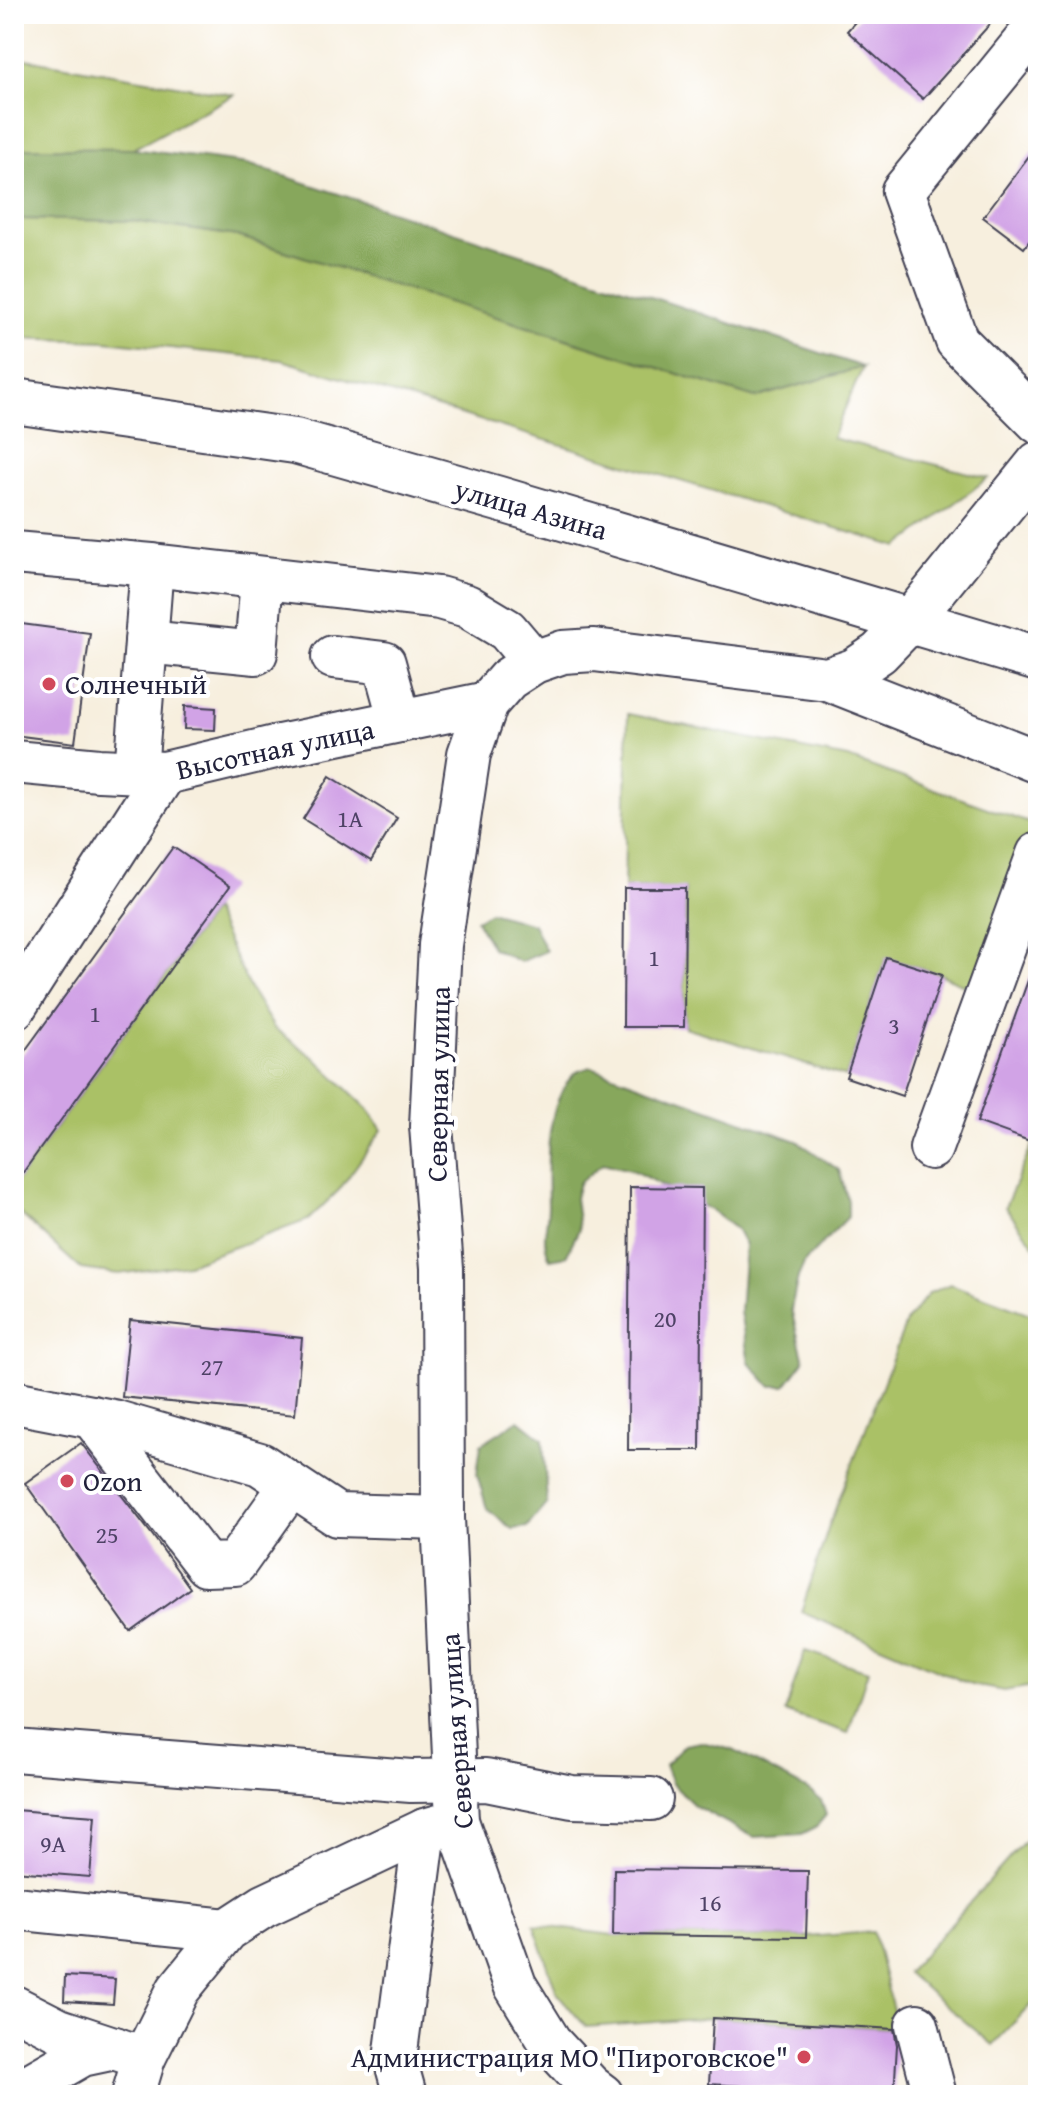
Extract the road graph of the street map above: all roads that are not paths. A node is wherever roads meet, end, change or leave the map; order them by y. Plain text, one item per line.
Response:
1 (1038, 25) edge
2 (14, 401) edge
3 (1038, 422) edge
4 (1038, 463) edge
5 (14, 553) edge
6 (152, 565) junction
7 (262, 578) junction
8 (911, 620) junction
9 (146, 642) junction
10 (333, 657) dead end
11 (1038, 659) edge
12 (534, 662) junction
13 (827, 679) junction
14 (487, 703) junction
15 (400, 721) junction
16 (14, 762) edge
17 (1038, 762) edge
18 (151, 772) junction
19 (1038, 854) edge
20 (14, 1008) edge
21 (931, 1148) dead end
22 (14, 1402) edge
23 (92, 1417) junction
24 (291, 1485) junction
25 (443, 1518) junction
26 (14, 1750) edge
27 (651, 1799) dead end
28 (446, 1811) junction
29 (14, 1908) edge
30 (227, 1930) junction
31 (14, 2007) edge
32 (917, 2025) dead end
33 (131, 2067) edge
34 (14, 2087) edge
35 (405, 2095) edge
36 (602, 2095) edge
37 (935, 2095) edge

1 - 3 street
2 - 8 main road, улица Азина
4 - 8 street
5 - 6 street
6 - 7 street
6 - 9 street
7 - 9 street
7 - 12 street
8 - 11 main road, улица Азина
8 - 13 street
9 - 18 street
10 - 15 street
12 - 13 street, Северная улица
12 - 14 street, Северная улица
13 - 17 street, Северная улица
14 - 15 street, Высотная улица
14 - 25 street, Северная улица
15 - 18 street, Высотная улица
16 - 18 street, Высотная улица
18 - 20 street
19 - 21 street
22 - 23 street
23 - 24 street
23 - 24 street
24 - 25 street
25 - 28 street, Северная улица
26 - 28 street
27 - 28 street
28 - 30 street
28 - 35 street
28 - 36 street, Северная улица
29 - 30 street
30 - 33 street
31 - 33 street
32 - 37 street
33 - 34 street

